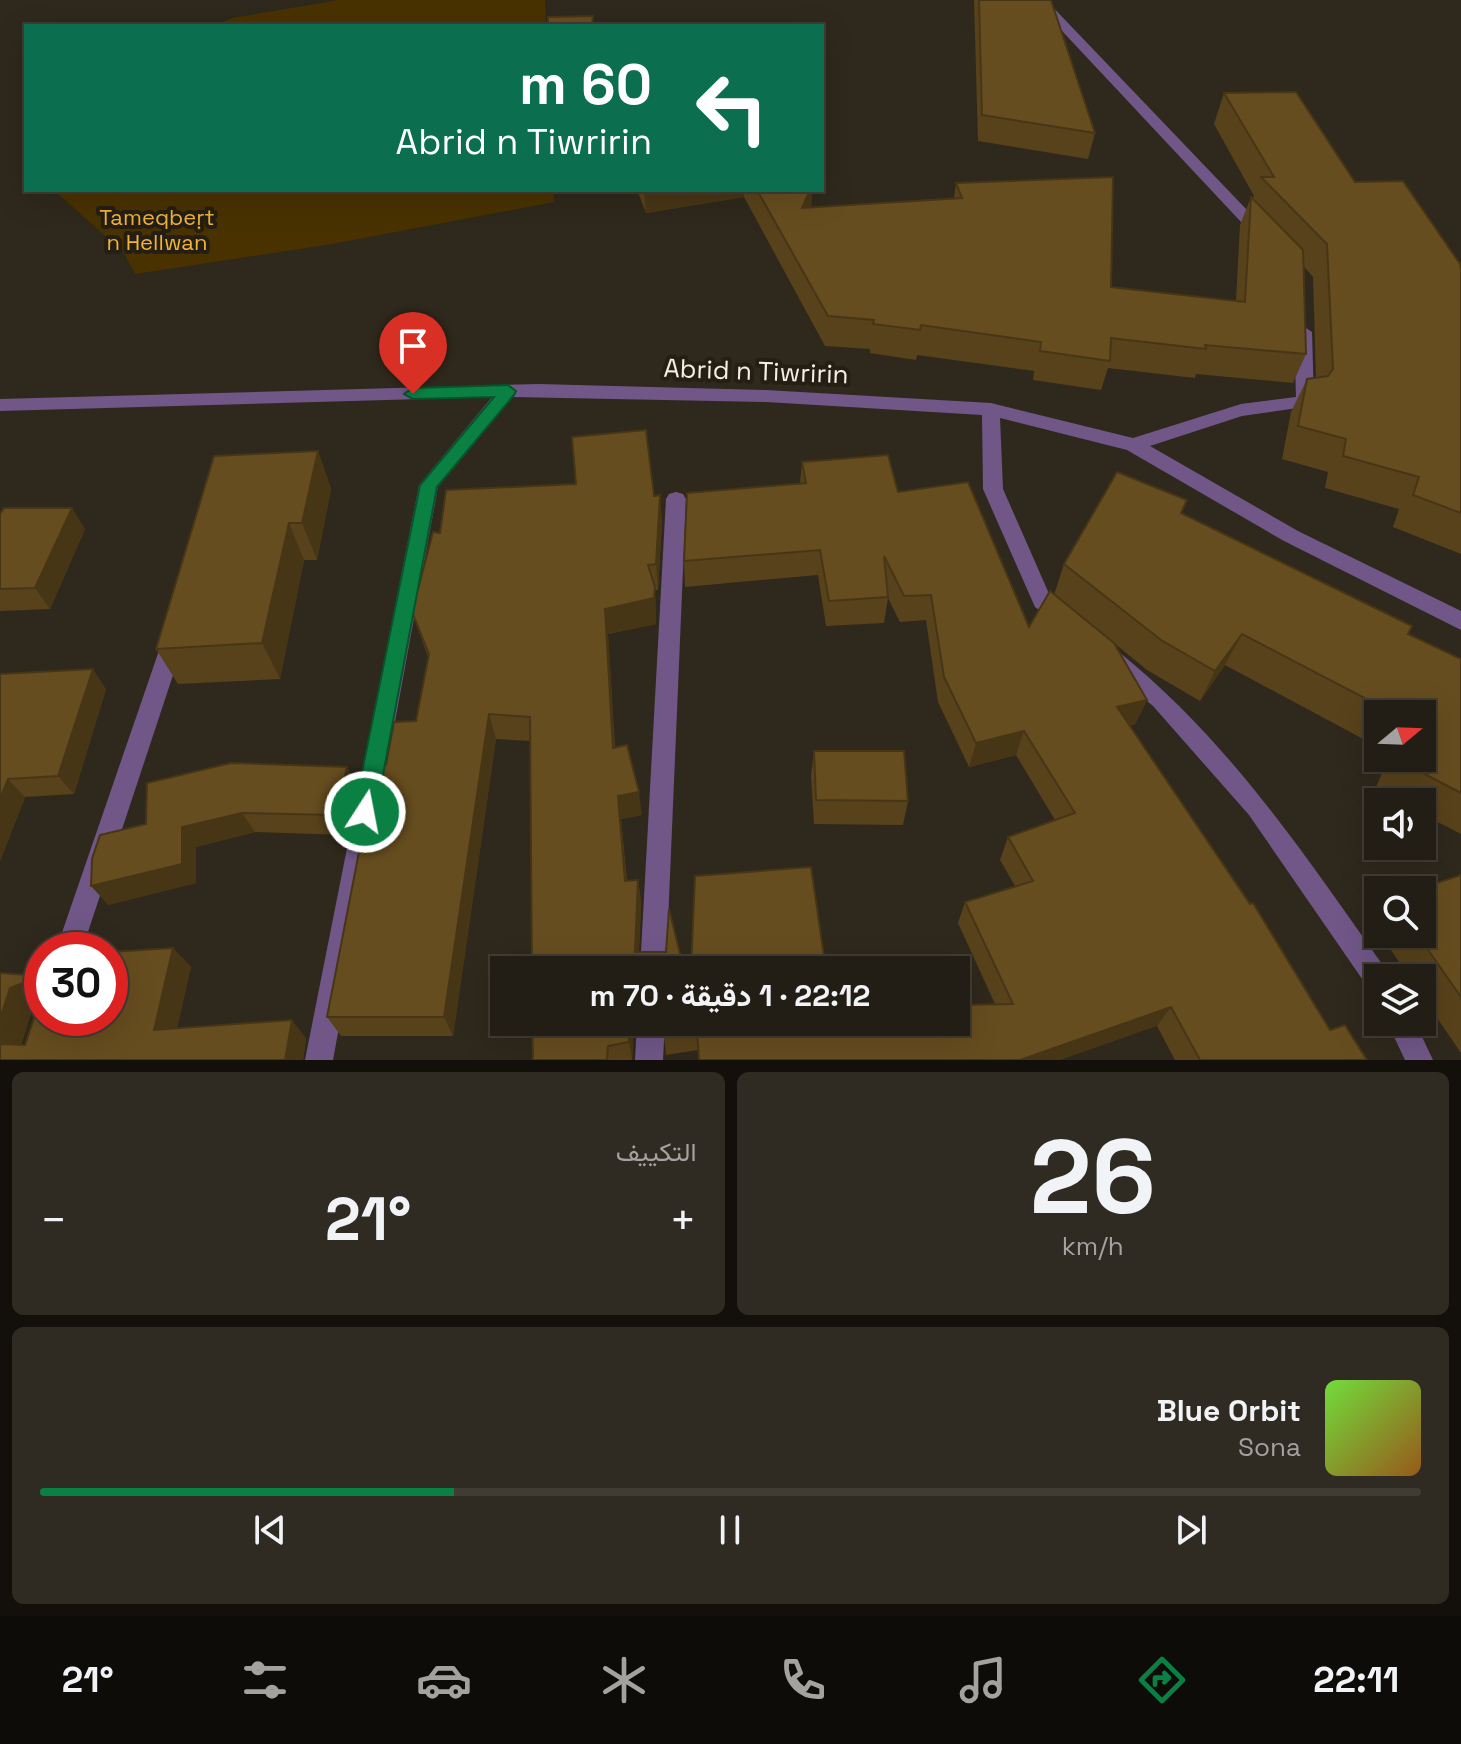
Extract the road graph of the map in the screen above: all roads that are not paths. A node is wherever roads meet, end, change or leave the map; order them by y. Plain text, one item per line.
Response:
1 (1039, 0) edge
2 (1280, 254) edge
3 (1303, 308) edge
4 (508, 391) junction
5 (0, 405) edge
6 (991, 409) junction
7 (1133, 445) junction
8 (676, 499) dead end
9 (181, 618) edge
10 (1461, 621) edge
11 (75, 932) edge
12 (654, 956) edge
13 (1367, 964) edge
14 (650, 1036) edge
15 (1408, 1036) edge
16 (319, 1060) edge
17 (649, 1060) edge
18 (1419, 1060) edge

1 - 2 street
3 - 7 street
4 - 5 street, Abrid n Tiwririn
4 - 6 street, Abrid n Tiwririn
4 - 16 street
6 - 7 street, Abrid n Tiwririn
6 - 13 street
7 - 10 street, Abrid n Tiwririn
8 - 12 street
9 - 11 street
14 - 17 street
15 - 18 street

